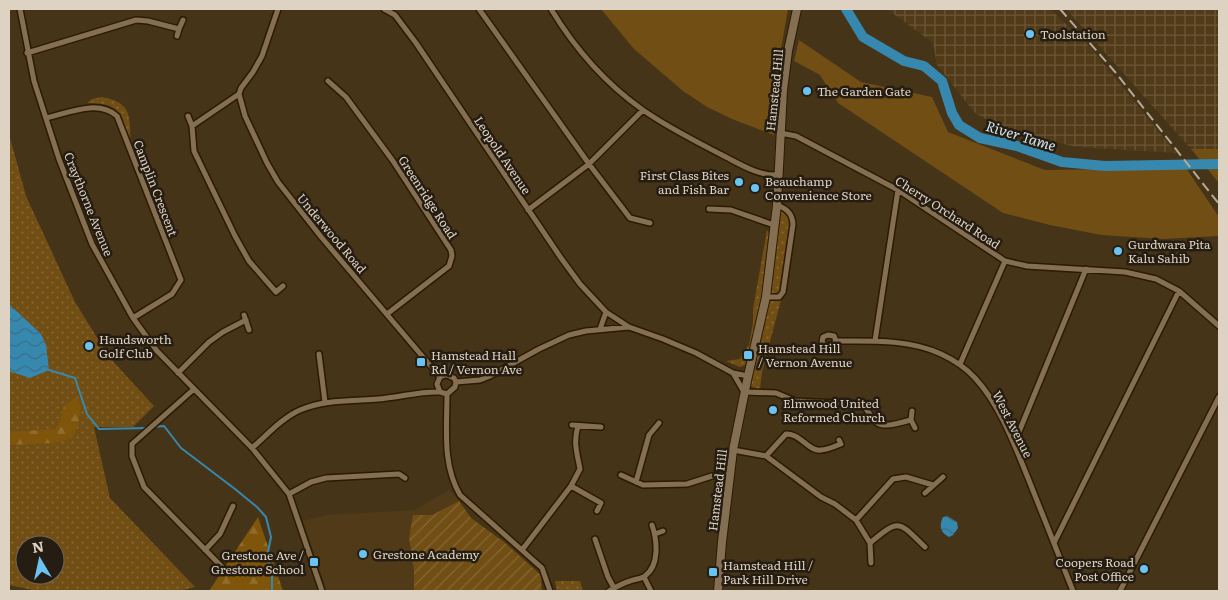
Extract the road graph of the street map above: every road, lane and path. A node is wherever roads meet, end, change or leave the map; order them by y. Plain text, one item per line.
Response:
1 (20, 9) edge
2 (278, 9) edge
3 (384, 9) edge
4 (479, 9) edge
5 (552, 9) edge
6 (796, 9) edge
7 (184, 20) dead end
8 (179, 29) junction
9 (177, 36) dead end
10 (27, 53) junction
11 (328, 81) dead end
12 (239, 94) junction
13 (643, 110) junction
14 (188, 116) dead end
15 (46, 118) junction
16 (192, 126) junction
17 (780, 133) junction
18 (589, 164) junction
19 (778, 175) junction
20 (898, 190) junction
21 (777, 205) junction
22 (709, 209) dead end
23 (528, 210) junction
24 (650, 223) dead end
25 (774, 226) junction
26 (1005, 261) junction
27 (1086, 269) junction
28 (283, 286) dead end
29 (1179, 292) junction
30 (766, 297) junction
31 (606, 312) junction
32 (387, 314) junction
33 (133, 318) junction
34 (1219, 326) edge
35 (629, 327) junction
36 (600, 329) junction
37 (249, 330) dead end
38 (836, 340) dead end
39 (876, 341) junction
40 (319, 354) dead end
41 (960, 364) junction
42 (178, 373) junction
43 (733, 373) junction
44 (748, 376) junction
45 (441, 378) junction
46 (456, 382) junction
47 (194, 389) junction
48 (426, 392) junction
49 (440, 392) junction
50 (744, 392) junction
51 (447, 394) junction
52 (1219, 397) edge
53 (325, 402) junction
54 (912, 410) dead end
55 (911, 420) junction
56 (659, 423) dead end
57 (601, 427) dead end
58 (915, 428) dead end
59 (839, 440) dead end
60 (1014, 444) junction
61 (252, 448) junction
62 (733, 450) junction
63 (766, 456) junction
64 (730, 474) junction
65 (621, 475) dead end
66 (943, 477) dead end
67 (405, 478) dead end
68 (636, 482) junction
69 (933, 485) junction
70 (571, 486) junction
71 (925, 493) dead end
72 (289, 494) junction
73 (233, 506) dead end
74 (597, 512) dead end
75 (856, 520) junction
76 (652, 525) dead end
77 (663, 531) dead end
78 (655, 534) junction
79 (870, 543) junction
80 (1054, 543) junction
81 (591, 547) dead end
82 (925, 547) dead end
83 (205, 550) junction
84 (522, 550) junction
85 (871, 563) dead end
86 (223, 568) dead end
87 (644, 577) junction
88 (612, 590) edge
89 (322, 591) edge
90 (550, 591) edge
91 (651, 591) edge
92 (718, 591) edge
93 (1073, 591) edge
94 (1120, 591) edge

1 - 10 street, Craythorne Avenue
2 - 12 street
3 - 23 street, Leopold Avenue
4 - 18 street
5 - 13 street
6 - 17 main road, Hamstead Hill
7 - 8 street
8 - 9 street
8 - 10 street
10 - 15 street, Craythorne Avenue
11 - 32 street, Greenridge Road
12 - 16 street
12 - 32 street, Underwood Road
13 - 18 street
13 - 19 street
14 - 16 street
15 - 33 street, Craythorne Avenue
15 - 33 street, Camplin Crescent
16 - 28 street
17 - 19 main road, Hamstead Hill
17 - 20 street, Cherry Orchard Road
18 - 23 street
18 - 24 street
19 - 21 main road, Hamstead Hill
20 - 26 street, Cherry Orchard Road
20 - 39 street
21 - 25 main road, Hamstead Hill
21 - 30 street
22 - 25 street
23 - 31 street, Leopold Avenue
25 - 30 main road, Hamstead Hill
26 - 27 street, Cherry Orchard Road
26 - 41 street
27 - 29 street, Cherry Orchard Road
27 - 60 street
29 - 34 street, Cherry Orchard Road
29 - 80 street
30 - 44 main road, Hamstead Hill
31 - 35 street, Leopold Avenue
31 - 36 street
32 - 45 street, Underwood Road
33 - 42 street, Craythorne Avenue
35 - 36 street
35 - 43 street
36 - 46 street
37 - 42 street
38 - 39 street, West Avenue
39 - 41 street, West Avenue
40 - 53 street
41 - 60 street, West Avenue
42 - 47 street, Craythorne Avenue
43 - 44 street
43 - 50 street
44 - 50 main road, Hamstead Hill
45 - 46 street
45 - 48 street
45 - 49 street
46 - 51 street
47 - 61 street, Craythorne Avenue
47 - 83 street
48 - 49 street
48 - 53 street
49 - 51 street
50 - 55 street
50 - 62 main road, Hamstead Hill
51 - 84 street
52 - 94 street
53 - 61 street
54 - 55 street
55 - 58 street
56 - 68 street
57 - 70 street
59 - 63 street
60 - 80 street, West Avenue
61 - 72 street, Craythorne Avenue
62 - 63 street
62 - 64 main road, Hamstead Hill
63 - 75 street
64 - 68 street
64 - 92 main road, Hamstead Hill
65 - 68 street
66 - 69 street
67 - 72 street
69 - 71 street
69 - 75 street
70 - 74 street
70 - 84 street
72 - 89 street
73 - 83 street
75 - 79 street
76 - 78 street
77 - 78 street
78 - 87 street
79 - 82 street
79 - 85 street
80 - 93 street, West Avenue
81 - 88 street
83 - 86 street
84 - 90 street
87 - 88 street
87 - 91 street

